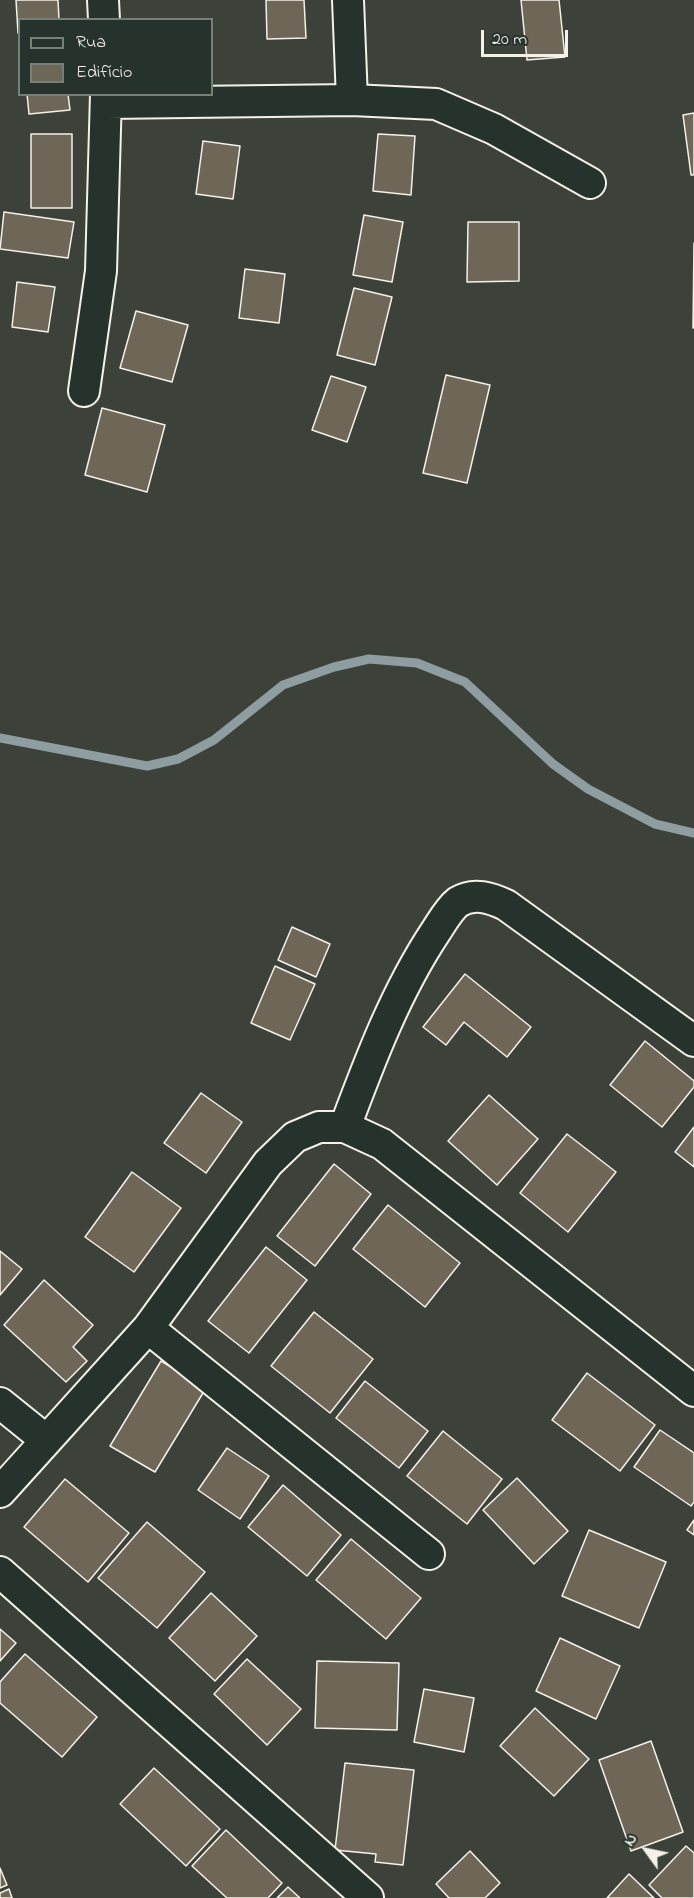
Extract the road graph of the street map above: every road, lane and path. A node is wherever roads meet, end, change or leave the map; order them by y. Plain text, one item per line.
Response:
1 (103, 0) edge
2 (348, 0) edge
3 (104, 18) edge
4 (106, 99) edge
5 (352, 99) junction
6 (590, 183) dead end
7 (84, 391) dead end
8 (694, 1041) edge
9 (345, 1127) junction
10 (148, 1328) junction
11 (694, 1391) edge
12 (0, 1403) edge
13 (46, 1440) junction
14 (0, 1492) edge
15 (429, 1554) dead end
16 (0, 1572) edge
17 (368, 1898) edge

1 - 3 street
2 - 5 street
4 - 5 street
4 - 7 street
5 - 6 street
8 - 9 street
9 - 10 street
9 - 11 street
10 - 13 street
10 - 15 street
12 - 13 street
13 - 14 street
16 - 17 street

